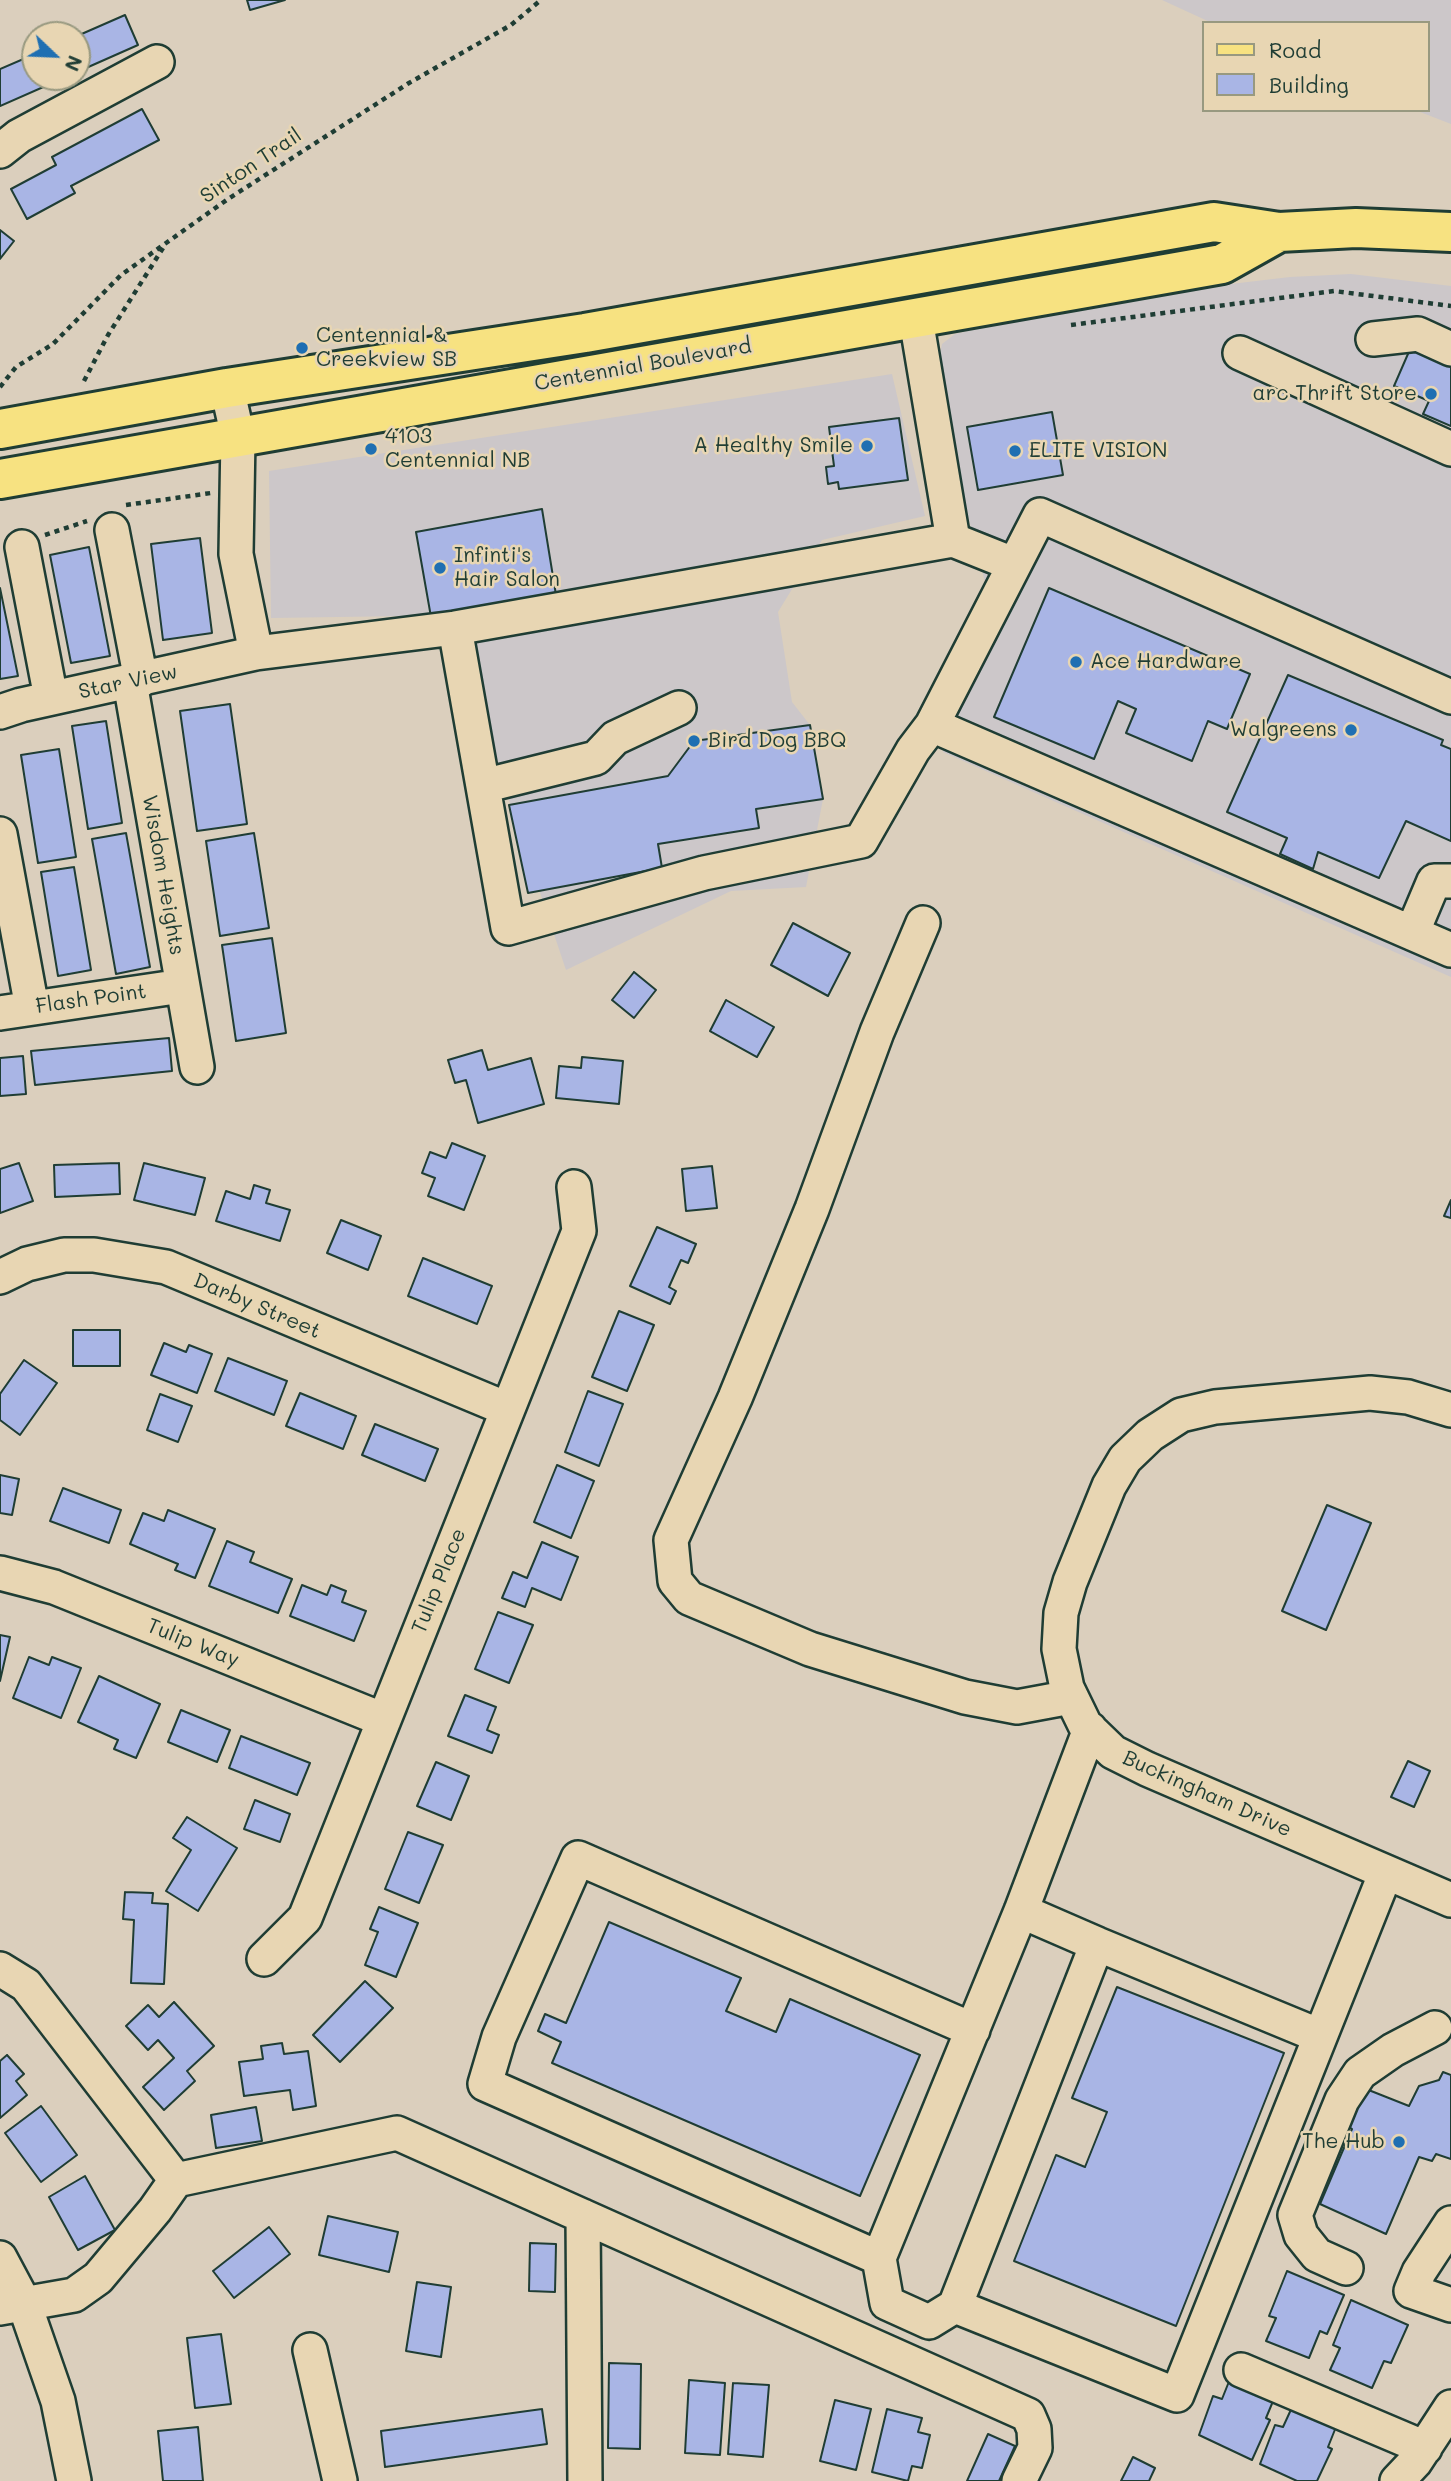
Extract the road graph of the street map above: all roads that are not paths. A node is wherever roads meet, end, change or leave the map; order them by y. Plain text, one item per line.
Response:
1 (157, 62) dead end
2 (1, 149) edge
3 (1279, 232) junction
4 (1451, 232) edge
5 (916, 319) junction
6 (1373, 339) dead end
7 (1451, 349) edge
8 (1240, 353) dead end
9 (227, 387) junction
10 (11, 427) edge
11 (238, 437) junction
12 (1451, 449) edge
13 (2, 479) edge
14 (112, 530) dead end
15 (953, 540) junction
16 (22, 547) dead end
17 (1013, 564) junction
18 (455, 628) junction
19 (256, 653) junction
20 (136, 681) junction
21 (1451, 697) edge
22 (51, 698) junction
23 (679, 708) dead end
24 (0, 712) edge
25 (932, 725) junction
26 (483, 786) junction
27 (0, 834) edge
28 (1451, 881) edge
29 (923, 923) dead end
30 (1412, 933) junction
31 (1451, 950) edge
32 (182, 986) junction
33 (16, 1010) edge
34 (197, 1067) dead end
35 (575, 1187) dead end
36 (0, 1277) edge
37 (507, 1409) junction
38 (1451, 1410) edge
39 (0, 1573) edge
40 (1071, 1697) junction
41 (384, 1720) junction
42 (1090, 1729) junction
43 (1386, 1872) junction
44 (1451, 1900) edge
45 (1021, 1912) junction
46 (1097, 1944) junction
47 (264, 1959) dead end
48 (0, 1969) edge
49 (1446, 2029) edge
50 (972, 2030) junction
51 (1320, 2036) junction
52 (176, 2180) junction
53 (583, 2216) junction
54 (1451, 2223) edge
55 (0, 2258) edge
56 (879, 2258) junction
57 (1346, 2268) dead end
58 (12, 2305) edge
59 (1451, 2305) edge
60 (955, 2306) junction
61 (310, 2350) dead end
62 (1241, 2370) dead end
63 (1451, 2407) edge
64 (1424, 2448) junction
65 (74, 2481) edge
66 (340, 2481) edge
67 (585, 2481) edge
68 (1019, 2481) edge
69 (1397, 2481) edge

1 - 2 street
3 - 4 main road, Centennial Boulevard
3 - 5 main road, Centennial Boulevard
3 - 9 main road, Centennial Boulevard
5 - 11 main road, Centennial Boulevard
5 - 15 street
6 - 7 street
8 - 12 street
9 - 10 main road, Centennial Boulevard
9 - 11 street
11 - 13 main road, Centennial Boulevard
11 - 19 street
14 - 20 street, Wisdom Heights
15 - 17 street
15 - 18 street, Star View
16 - 22 street
17 - 21 street
17 - 25 street
18 - 19 street, Star View
18 - 26 street
19 - 20 street, Star View
20 - 22 street, Star View
20 - 32 street, Wisdom Heights
22 - 24 street, Star View
23 - 26 street
25 - 26 street
25 - 30 street
27 - 33 street
28 - 30 street
29 - 40 street
30 - 31 street
32 - 33 street, Flash Point
32 - 34 street, Wisdom Heights
35 - 37 street, Tulip Place
36 - 37 street, Darby Street
37 - 41 street, Tulip Place
38 - 40 street, Buckingham Drive
39 - 41 street, Tulip Way
40 - 42 street, Buckingham Drive
41 - 47 street, Tulip Place
42 - 43 street, Buckingham Drive
42 - 45 street
43 - 44 street, Buckingham Drive
43 - 51 street
45 - 46 street
45 - 50 street
46 - 51 street
46 - 60 street
48 - 52 street
49 - 57 street
50 - 56 street
50 - 56 street
51 - 60 street
52 - 53 street
52 - 58 street
53 - 67 street
53 - 68 street
54 - 59 street
55 - 58 street
56 - 60 street
58 - 65 street
61 - 66 street
62 - 64 street
63 - 64 street
64 - 69 street

